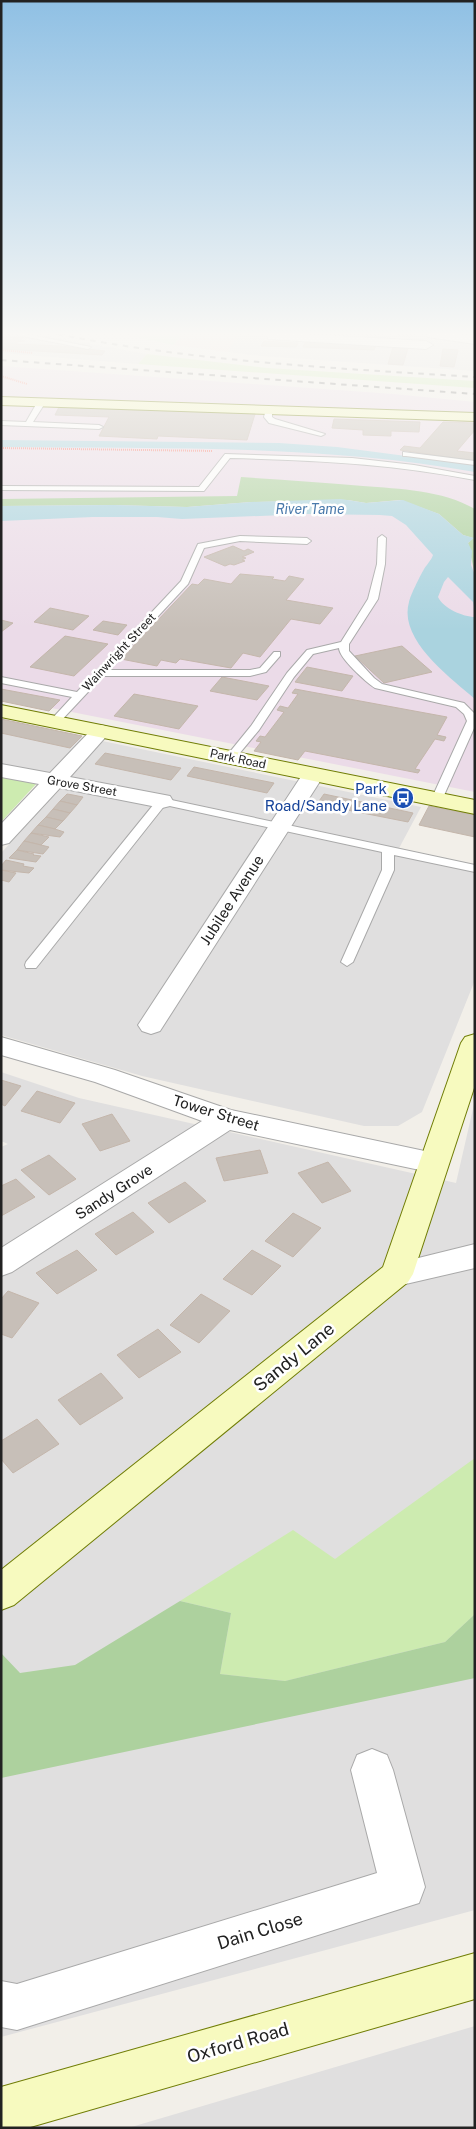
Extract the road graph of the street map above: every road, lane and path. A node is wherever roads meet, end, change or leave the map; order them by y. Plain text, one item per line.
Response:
1 (311, 431) edge
2 (321, 434) dead end
3 (406, 454) dead end
4 (475, 463) edge
5 (475, 478) edge
6 (1, 488) edge
7 (382, 538) dead end
8 (307, 541) dead end
9 (344, 644) junction
10 (277, 654) dead end
11 (99, 673) junction
12 (1, 680) edge
13 (79, 695) junction
14 (1, 711) edge
15 (54, 722) junction
16 (101, 731) junction
17 (230, 758) junction
18 (1, 770) edge
19 (313, 775) junction
20 (57, 780) junction
21 (437, 800) junction
22 (162, 801) junction
23 (475, 807) edge
24 (280, 826) junction
25 (1, 838) edge
26 (388, 851) junction
27 (475, 869) edge
28 (347, 962) dead end
29 (31, 965) dead end
30 (151, 1026) dead end
31 (475, 1043) edge
32 (1, 1046) edge
33 (226, 1119) junction
34 (434, 1163) junction
35 (475, 1256) edge
36 (1, 1264) edge
37 (397, 1274) junction
38 (1, 1593) edge
39 (372, 1770) dead end
40 (475, 1976) edge
41 (1, 2004) edge
42 (1, 2111) edge

1 - 2 lane
3 - 4 lane
5 - 6 lane
7 - 9 lane
8 - 11 lane, Wainwright Street
9 - 17 lane
9 - 21 lane
10 - 11 lane
11 - 13 lane, Wainwright Street
12 - 13 lane
13 - 15 lane, Wainwright Street
14 - 15 main road, Park Road
15 - 16 main road, Park Road
16 - 17 main road, Park Road
16 - 20 street
17 - 19 main road, Park Road
18 - 20 street, Grove Street
19 - 21 main road, Park Road
19 - 24 street, Jubilee Avenue
20 - 22 street, Grove Street
20 - 25 street
21 - 23 main road, Park Road
22 - 24 lane
22 - 29 lane
24 - 26 lane
24 - 30 street, Jubilee Avenue
26 - 27 lane
26 - 28 lane
31 - 34 main road
32 - 33 street, Tower Street
33 - 34 street, Tower Street
33 - 36 street, Sandy Grove
34 - 37 main road
35 - 37 street
37 - 38 main road, Sandy Lane
39 - 41 street, Dain Close
40 - 42 main road, Oxford Road

